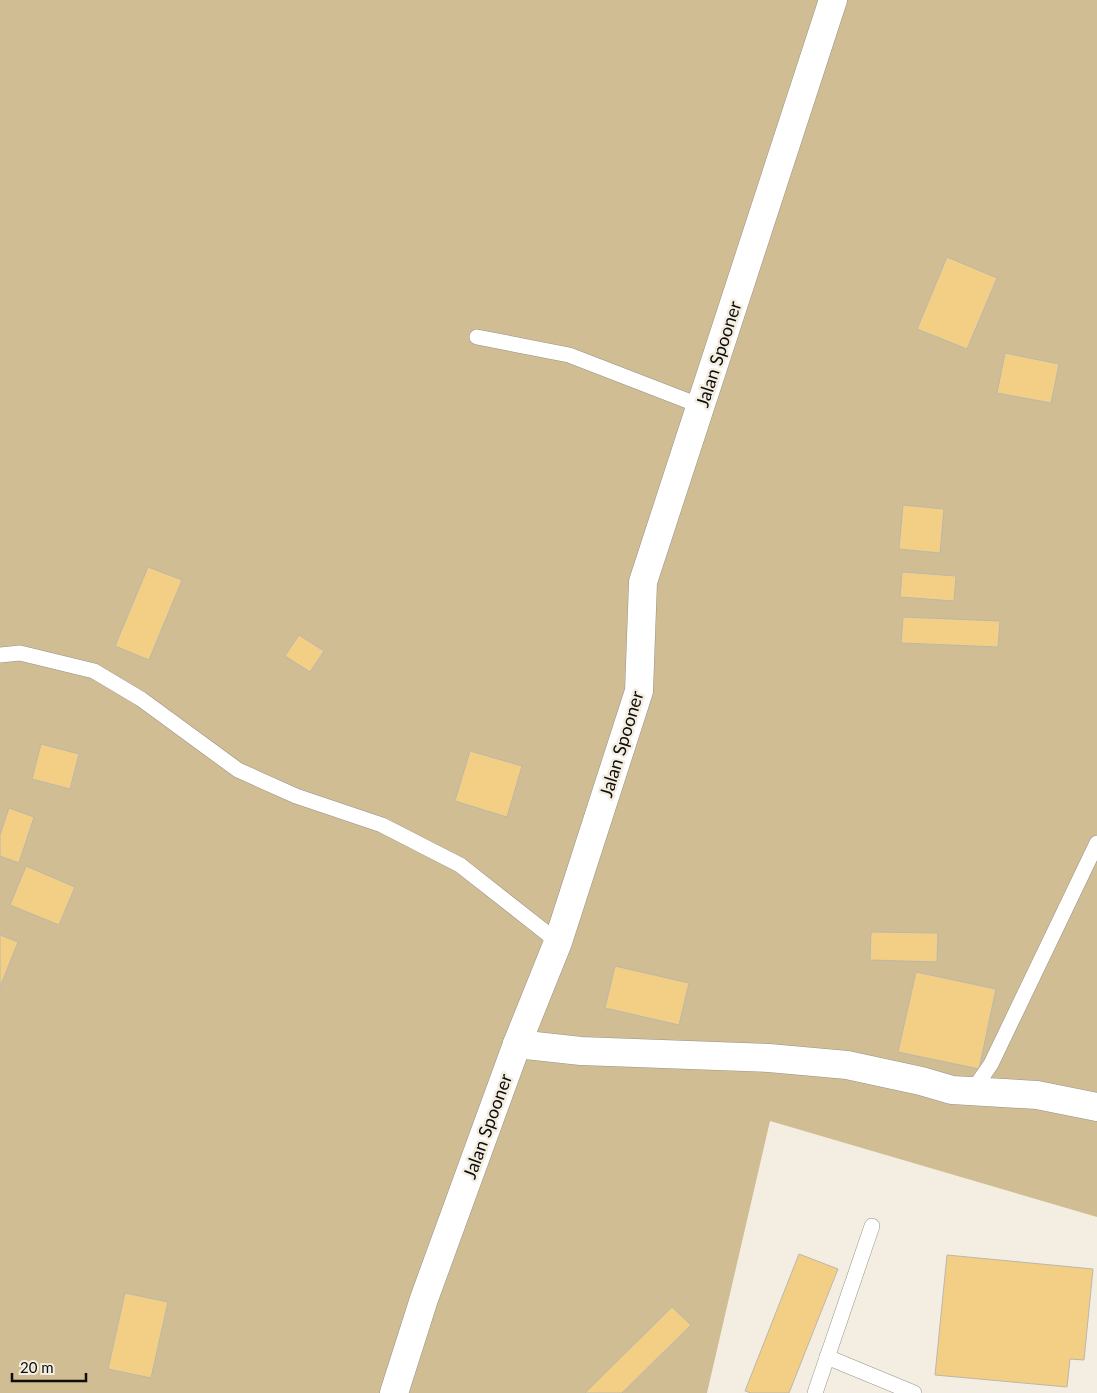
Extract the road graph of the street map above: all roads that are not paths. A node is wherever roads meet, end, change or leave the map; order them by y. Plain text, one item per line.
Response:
1 (833, 0) edge
2 (477, 337) dead end
3 (701, 406) junction
4 (0, 655) edge
5 (1097, 843) edge
6 (558, 942) junction
7 (517, 1044) junction
8 (971, 1093) junction
9 (1097, 1107) edge
10 (872, 1226) dead end
11 (828, 1357) junction
12 (394, 1393) edge
13 (815, 1393) edge
14 (914, 1393) edge

1 - 3 street, Jalan Spooner
2 - 3 lane
3 - 6 street, Jalan Spooner
4 - 6 lane
5 - 8 lane
6 - 7 street, Jalan Spooner
7 - 8 street
7 - 12 street, Jalan Spooner
8 - 9 street
10 - 11 lane
11 - 13 lane
11 - 14 lane

